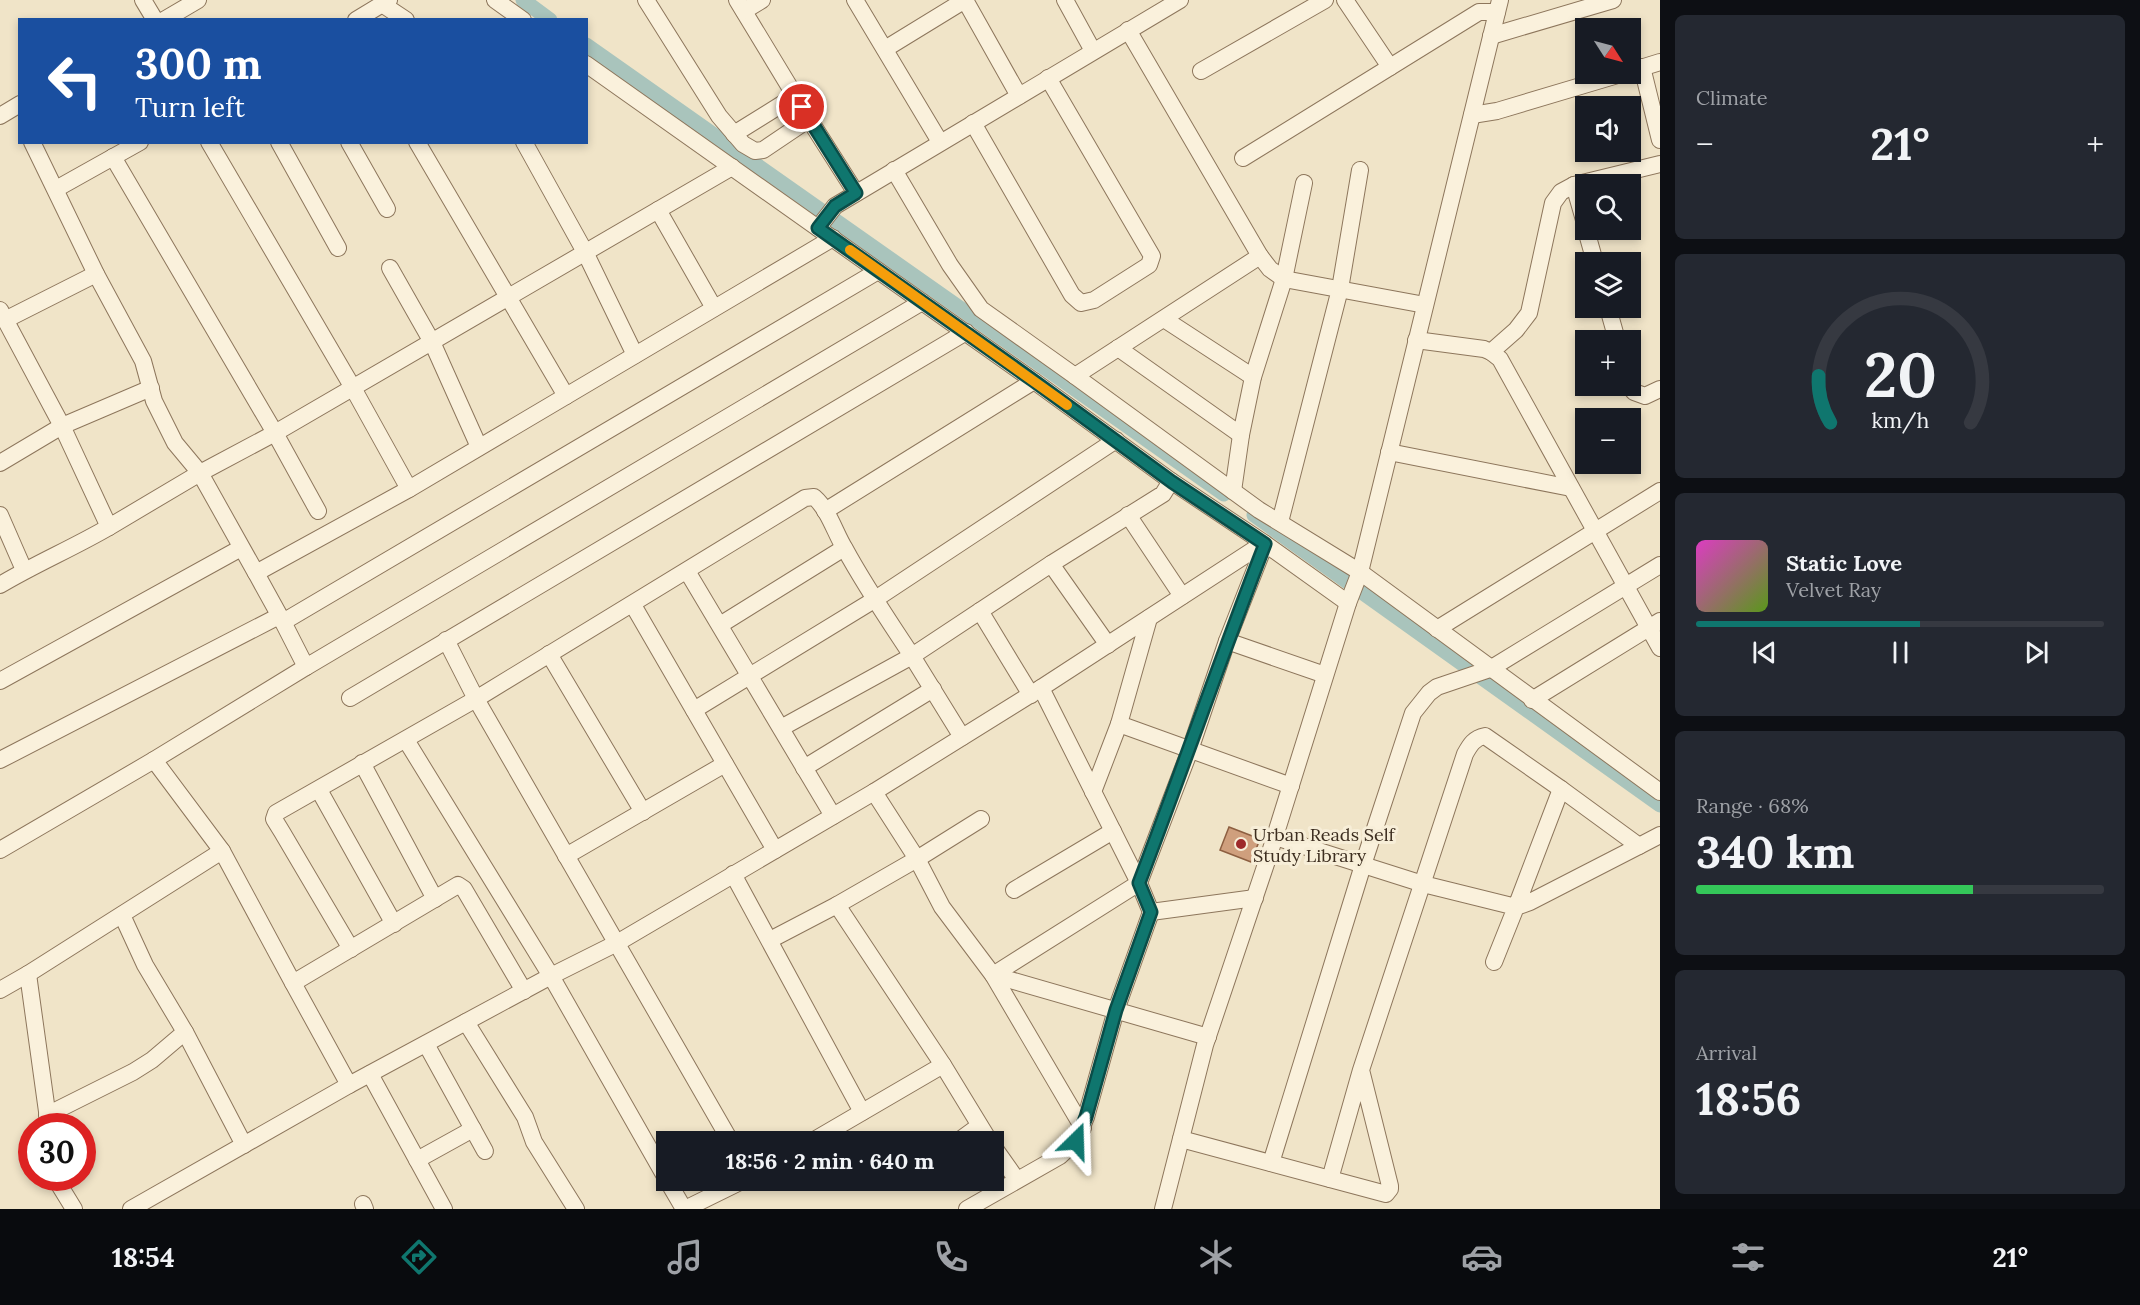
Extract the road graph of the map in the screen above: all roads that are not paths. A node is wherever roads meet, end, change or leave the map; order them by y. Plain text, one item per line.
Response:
1 (143, 0) edge
2 (198, 0) edge
3 (495, 0) edge
4 (646, 0) edge
5 (762, 0) edge
6 (855, 0) edge
7 (965, 0) edge
8 (1065, 0) edge
9 (1325, 0) edge
10 (1345, 0) edge
11 (1612, 0) edge
12 (386, 2) edge
13 (1171, 2) edge
14 (741, 5) edge
15 (1498, 6) edge
16 (154, 18) edge
17 (167, 18) edge
18 (359, 18) edge
19 (404, 18) edge
20 (520, 18) edge
21 (1128, 30) junction
22 (1491, 36) junction
23 (885, 49) junction
24 (1093, 51) junction
25 (1660, 62) edge
26 (588, 65) edge
27 (1390, 67) junction
28 (1641, 68) edge
29 (1201, 71) dead end
30 (1048, 78) junction
31 (1588, 84) edge
32 (1641, 84) edge
33 (795, 96) junction
34 (1019, 96) junction
35 (1472, 115) junction
36 (809, 119) junction
37 (973, 123) junction
38 (734, 134) junction
39 (1660, 140) edge
40 (940, 142) junction
41 (33, 144) edge
42 (136, 144) edge
43 (210, 144) edge
44 (280, 144) edge
45 (350, 144) edge
46 (418, 144) edge
47 (525, 144) edge
48 (113, 157) junction
49 (1243, 158) dead end
50 (1660, 164) edge
51 (732, 167) junction
52 (894, 170) junction
53 (1360, 170) dead end
54 (1304, 183) dead end
55 (1574, 185) junction
56 (56, 189) junction
57 (1575, 189) edge
58 (856, 193) junction
59 (387, 209) dead end
60 (658, 210) junction
61 (821, 224) junction
62 (832, 238) junction
63 (338, 248) dead end
64 (585, 252) junction
65 (1260, 256) junction
66 (390, 268) dead end
67 (878, 271) junction
68 (96, 274) junction
69 (1284, 279) junction
70 (1340, 289) junction
71 (508, 297) junction
72 (922, 302) junction
73 (1425, 305) junction
74 (714, 308) junction
75 (2, 315) edge
76 (1164, 319) junction
77 (966, 332) junction
78 (1416, 340) junction
79 (432, 342) junction
80 (1118, 348) junction
81 (1491, 352) junction
82 (635, 355) junction
83 (1075, 376) junction
84 (1253, 377) junction
85 (1034, 381) junction
86 (151, 388) junction
87 (353, 388) junction
88 (1660, 389) edge
89 (1641, 395) edge
90 (566, 396) junction
91 (62, 426) junction
92 (275, 434) junction
93 (1241, 435) junction
94 (1116, 440) junction
95 (479, 447) junction
96 (1389, 452) junction
97 (0, 463) edge
98 (200, 473) junction
99 (1172, 482) junction
100 (1571, 488) junction
101 (409, 489) junction
102 (1233, 491) junction
103 (1660, 491) edge
104 (318, 511) dead end
105 (825, 511) junction
106 (0, 515) edge
107 (1128, 515) junction
108 (1280, 522) junction
109 (109, 527) junction
110 (1595, 531) junction
111 (1265, 544) junction
112 (241, 548) junction
113 (844, 548) junction
114 (1051, 564) junction
115 (1660, 565) edge
116 (24, 570) junction
117 (687, 571) junction
118 (256, 573) junction
119 (1359, 574) junction
120 (0, 585) edge
121 (1625, 586) junction
122 (1182, 596) junction
123 (874, 600) junction
124 (1348, 602) junction
125 (633, 605) junction
126 (980, 611) junction
127 (1149, 618) junction
128 (281, 619) junction
129 (720, 625) junction
130 (1654, 625) edge
131 (1437, 629) junction
132 (446, 640) junction
133 (1227, 641) junction
134 (1108, 645) junction
135 (1660, 648) edge
136 (549, 654) junction
137 (912, 656) junction
138 (306, 667) junction
139 (1490, 669) junction
140 (1325, 675) junction
141 (749, 676) junction
142 (0, 681) edge
143 (933, 689) junction
144 (1036, 691) junction
145 (350, 698) dead end
146 (476, 699) junction
147 (1533, 700) junction
148 (694, 710) junction
149 (1119, 724) junction
150 (781, 728) junction
151 (962, 737) junction
152 (406, 740) junction
153 (1190, 750) junction
154 (0, 760) edge
155 (154, 760) junction
156 (362, 763) junction
157 (725, 764) junction
158 (804, 768) junction
159 (1291, 786) junction
160 (1561, 789) junction
161 (319, 790) junction
162 (874, 792) junction
163 (1093, 792) junction
164 (1660, 792) edge
165 (642, 812) junction
166 (833, 816) junction
167 (981, 819) dead end
168 (1113, 831) junction
169 (1660, 835) edge
170 (1275, 837) junction
171 (1639, 846) junction
172 (0, 850) edge
173 (774, 850) junction
174 (222, 851) junction
175 (566, 856) junction
176 (917, 859) junction
177 (1363, 865) junction
178 (733, 874) junction
179 (1139, 883) junction
180 (1423, 884) junction
181 (1014, 890) dead end
182 (1255, 898) junction
183 (435, 899) junction
184 (837, 905) junction
185 (1516, 907) junction
186 (1151, 912) junction
187 (122, 915) junction
188 (394, 924) junction
189 (770, 940) junction
190 (617, 943) junction
191 (351, 949) junction
192 (1494, 962) dead end
193 (28, 974) junction
194 (993, 975) junction
195 (551, 976) junction
196 (293, 983) junction
197 (0, 990) edge
198 (524, 990) junction
199 (1116, 1010) junction
200 (466, 1022) junction
201 (185, 1032) junction
202 (1208, 1037) junction
203 (426, 1044) junction
204 (942, 1065) junction
205 (1361, 1070) junction
206 (370, 1074) junction
207 (349, 1085) junction
208 (862, 1112) junction
209 (47, 1113) edge
210 (62, 1113) edge
211 (979, 1126) junction
212 (1083, 1128) junction
213 (473, 1129) junction
214 (725, 1131) edge
215 (830, 1131) edge
216 (972, 1131) edge
217 (982, 1131) edge
218 (1181, 1138) junction
219 (244, 1145) junction
220 (485, 1151) dead end
221 (417, 1160) junction
222 (656, 1160) edge
223 (1004, 1162) edge
224 (1271, 1163) junction
225 (1330, 1179) junction
226 (1017, 1180) junction
227 (63, 1191) edge
228 (674, 1191) edge
229 (722, 1191) edge
230 (74, 1209) edge
231 (131, 1209) edge
232 (444, 1209) edge
233 (576, 1209) edge
234 (685, 1209) edge
235 (968, 1209) edge
236 (1163, 1209) edge

1 - 16 street
2 - 17 street
3 - 20 street
4 - 38 street
5 - 14 street
6 - 23 street
7 - 23 street
7 - 34 street
8 - 24 street
9 - 29 street
10 - 27 street
11 - 22 street
12 - 18 street
12 - 19 street
13 - 21 street
14 - 33 street
15 - 22 street
15 - 27 street
21 - 24 street
21 - 65 street
22 - 35 street
23 - 40 street
24 - 30 street
25 - 28 street
26 - 51 street
27 - 49 street
30 - 34 street
30 - 37 street
31 - 35 street
32 - 39 street
33 - 36 street
33 - 38 street
34 - 37 street
35 - 73 street
36 - 38 street
36 - 58 street
37 - 40 street
40 - 52 street
41 - 56 street
42 - 48 street
43 - 87 street
44 - 63 street
45 - 59 street
46 - 71 street
47 - 64 street
48 - 56 street
48 - 92 street
50 - 55 street
51 - 60 street
51 - 61 street
52 - 58 street
52 - 83 street
53 - 70 street
54 - 69 street
55 - 57 street
55 - 81 street
56 - 68 street
58 - 61 street
60 - 64 street
60 - 74 street
61 - 62 street
62 - 67 street
62 - 74 street
64 - 71 street
64 - 82 street
65 - 69 street
65 - 76 street
66 - 79 street
67 - 72 street
67 - 128 street
68 - 75 street
68 - 86 street
69 - 70 street
69 - 84 street
70 - 73 street
70 - 108 street
71 - 79 street
71 - 90 street
72 - 77 street
72 - 138 street
73 - 78 street
74 - 82 street
75 - 91 street
76 - 80 street
76 - 84 street
77 - 85 street
77 - 132 street
78 - 81 street
78 - 96 street
79 - 87 street
79 - 95 street
80 - 83 street
80 - 93 street
81 - 100 street
82 - 90 street
83 - 102 street
84 - 93 street
85 - 94 street
85 - 105 street
86 - 91 street
86 - 98 street
87 - 92 street
87 - 101 street
88 - 89 street
90 - 95 street
91 - 97 street
91 - 109 street
92 - 98 street
92 - 104 street
93 - 102 street
94 - 99 street
94 - 123 street
95 - 101 street
96 - 100 street
96 - 119 street
98 - 109 street
98 - 112 street
99 - 107 street
99 - 111 street
100 - 110 street
101 - 118 street
102 - 108 street
103 - 110 street
105 - 113 street
105 - 117 street
106 - 116 street
107 - 114 street
107 - 122 street
108 - 119 street
109 - 116 street
110 - 121 street
110 - 131 street
111 - 122 street
111 - 124 street
111 - 133 street
112 - 118 street
112 - 142 street
113 - 123 street
113 - 129 street
114 - 126 street
114 - 134 street
115 - 121 street
116 - 120 street
117 - 125 street
117 - 129 street
118 - 128 street
119 - 124 street
119 - 131 street
121 - 130 street
121 - 139 street
122 - 127 street
123 - 137 street
123 - 141 street
124 - 140 street
125 - 136 street
125 - 148 street
126 - 137 street
126 - 144 street
127 - 134 street
127 - 149 street
128 - 138 street
128 - 154 street
129 - 141 street
130 - 135 street
130 - 147 street
131 - 139 street
132 - 145 street
132 - 146 street
133 - 140 street
133 - 153 street
134 - 144 street
136 - 146 street
136 - 165 street
137 - 143 street
137 - 150 street
138 - 155 street
139 - 147 street
139 - 177 street
140 - 159 street
141 - 148 street
141 - 150 street
143 - 151 street
143 - 158 street
144 - 151 street
144 - 163 street
146 - 152 street
146 - 175 street
147 - 164 street
148 - 157 street
149 - 153 street
149 - 163 street
150 - 158 street
151 - 162 street
152 - 156 street
152 - 195 street
153 - 159 street
153 - 179 street
155 - 172 street
155 - 174 street
156 - 161 street
156 - 183 street
157 - 165 street
157 - 173 street
158 - 166 street
159 - 170 street
160 - 171 street
160 - 180 street
160 - 185 street
161 - 188 street
161 - 191 street
162 - 166 street
162 - 176 street
163 - 168 street
165 - 175 street
166 - 173 street
167 - 176 street
168 - 179 street
168 - 181 street
169 - 171 street
170 - 177 street
170 - 182 street
171 - 185 street
173 - 178 street
174 - 187 street
174 - 196 street
175 - 190 street
176 - 184 street
176 - 194 street
177 - 180 street
177 - 224 street
178 - 189 street
178 - 190 street
179 - 186 street
179 - 194 street
180 - 185 street
180 - 205 street
182 - 186 street
182 - 202 street
183 - 188 street
183 - 198 street
184 - 189 street
184 - 204 street
185 - 192 street
186 - 199 street
187 - 193 street
187 - 201 street
188 - 191 street
189 - 208 street
190 - 195 street
190 - 214 street
191 - 196 street
193 - 197 street
193 - 209 street
194 - 199 street
194 - 212 street
195 - 198 street
195 - 222 street
196 - 207 street
198 - 200 street
199 - 202 street
199 - 212 street
200 - 203 street
200 - 233 street
201 - 210 street
201 - 219 street
202 - 218 street
203 - 206 street
203 - 213 street
204 - 208 street
204 - 211 street
205 - 225 street
205 - 225 street
206 - 207 street
206 - 221 street
207 - 219 street
208 - 215 street
211 - 216 street
211 - 217 street
212 - 226 street
213 - 220 street
213 - 221 street
218 - 224 street
218 - 236 street
219 - 231 street
221 - 232 street
223 - 226 street
224 - 225 street
226 - 235 street
227 - 230 street
228 - 234 street
229 - 234 street

